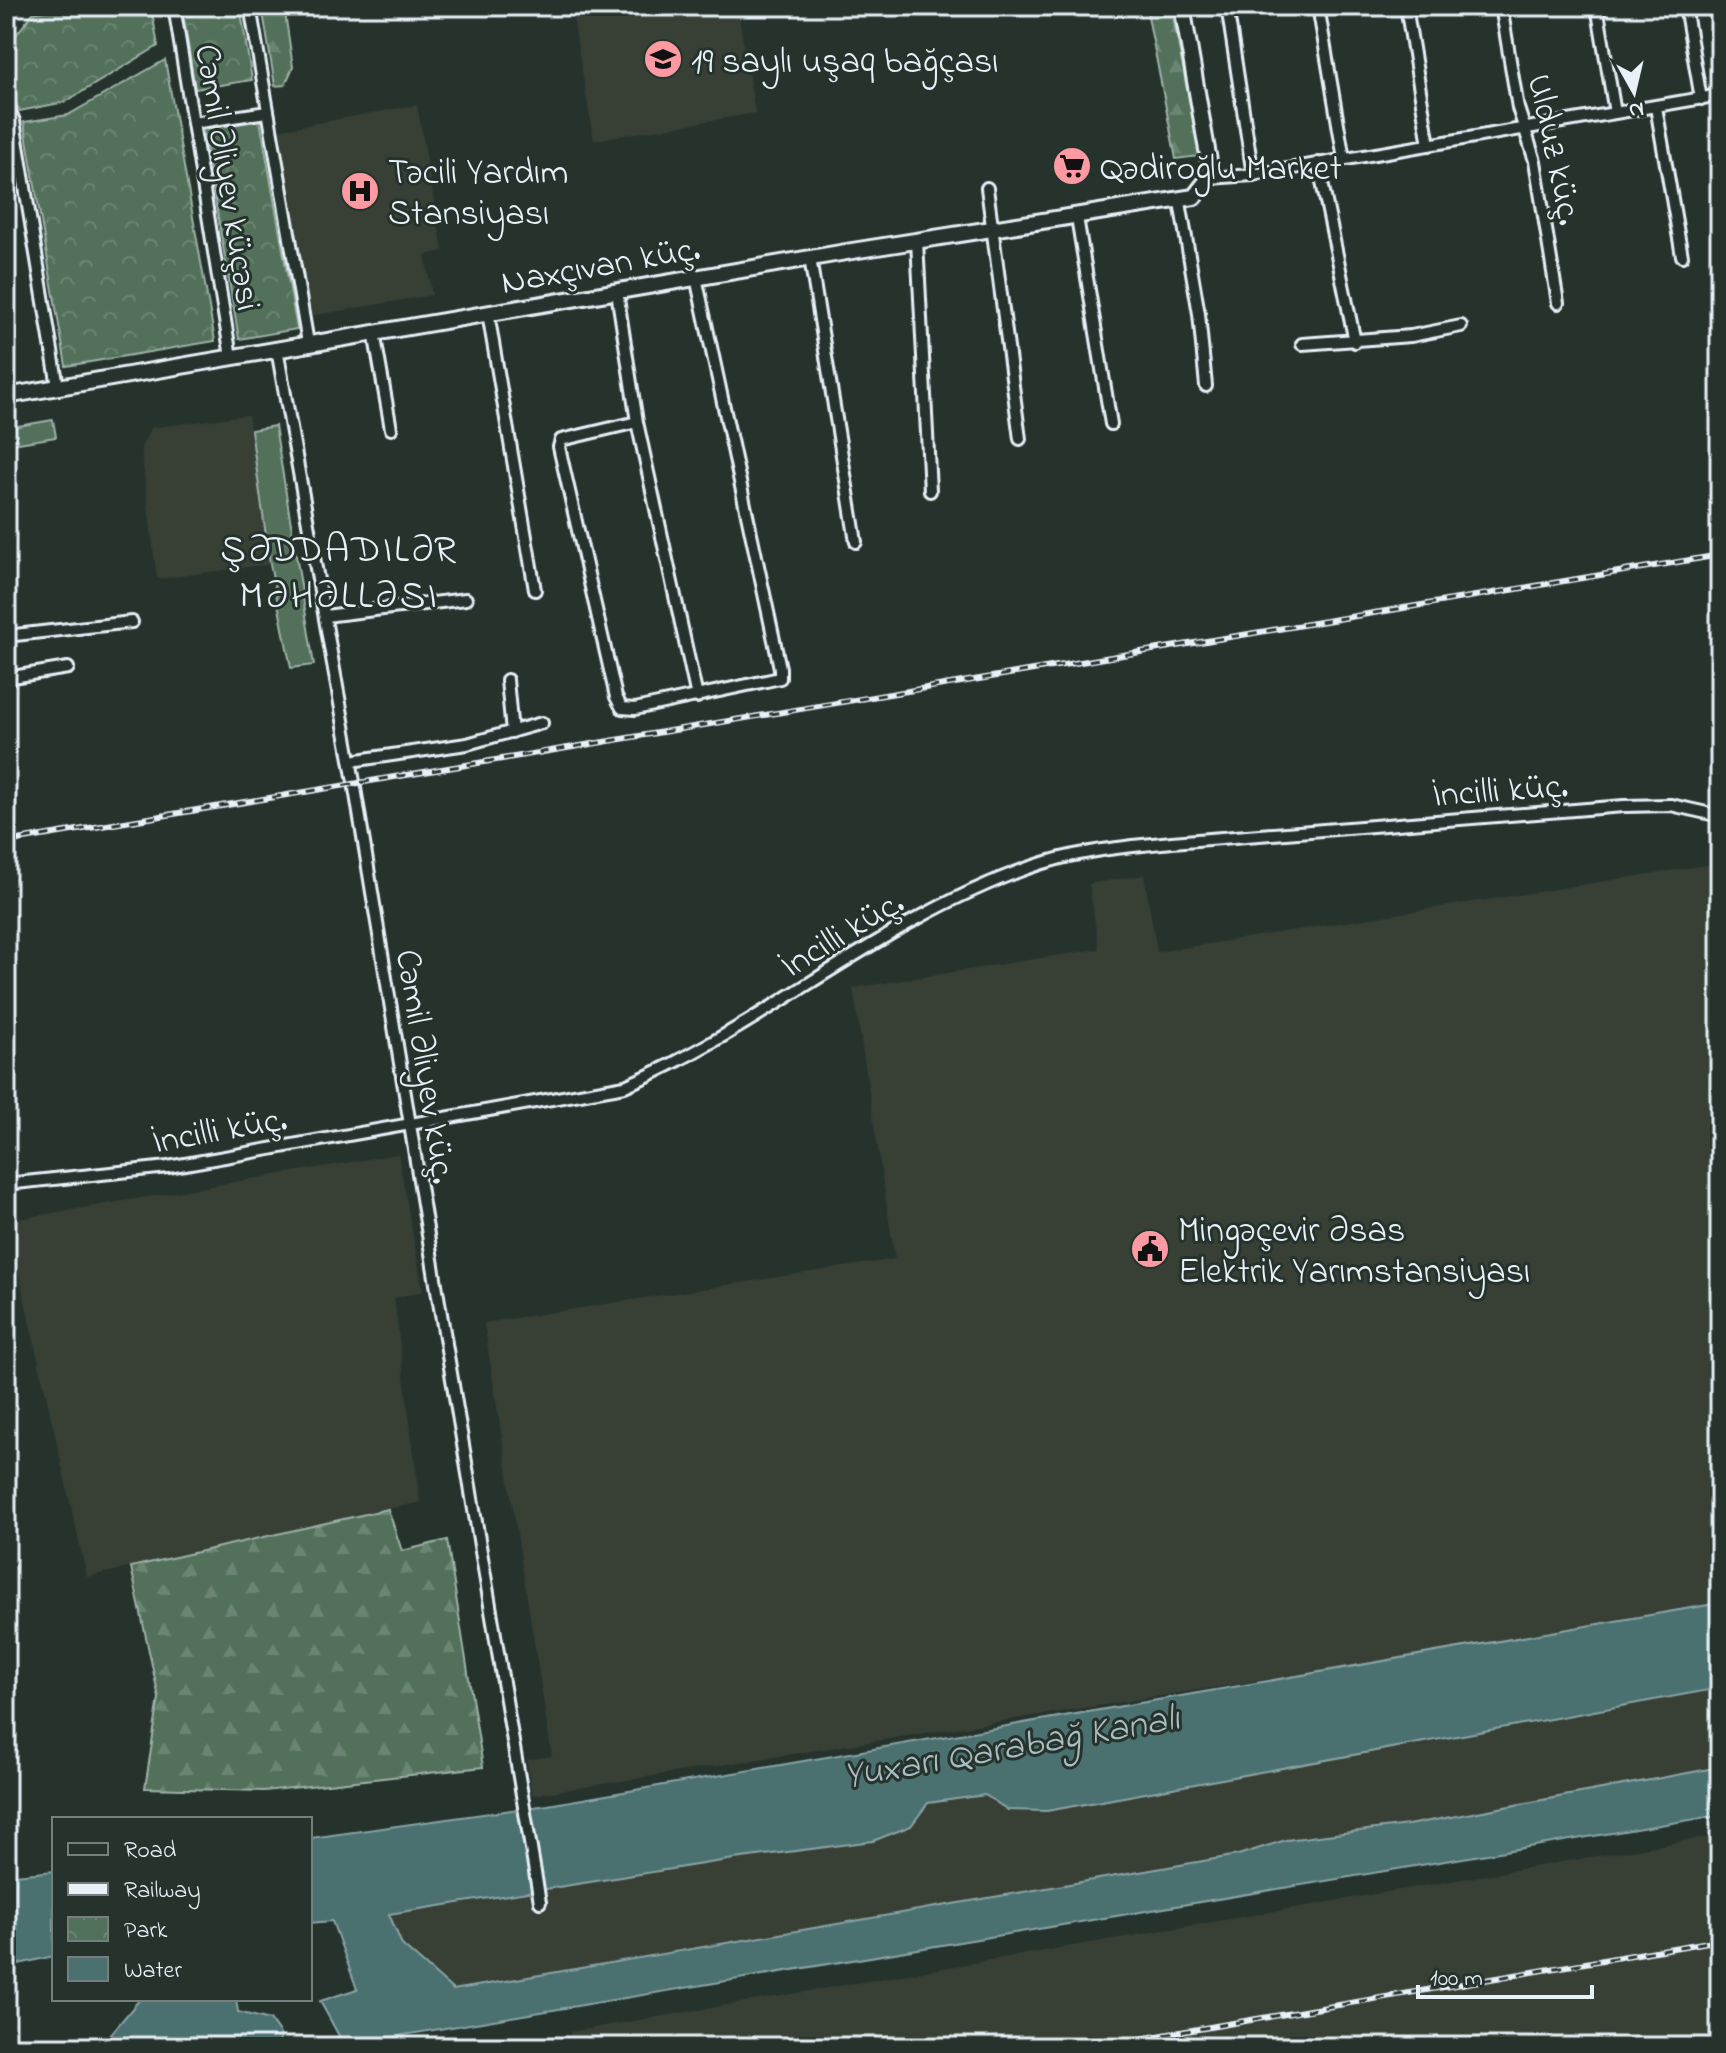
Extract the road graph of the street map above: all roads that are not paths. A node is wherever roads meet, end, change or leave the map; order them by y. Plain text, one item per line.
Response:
1 (174, 6) edge
2 (250, 6) edge
3 (1182, 6) edge
4 (1227, 6) edge
5 (1318, 6) edge
6 (1406, 6) edge
7 (1501, 6) edge
8 (1597, 6) edge
9 (1685, 6) edge
10 (1720, 95) edge
11 (1701, 99) junction
12 (6, 102) edge
13 (1656, 107) junction
14 (267, 112) junction
15 (1615, 113) junction
16 (193, 123) junction
17 (1525, 129) junction
18 (1429, 145) junction
19 (1344, 159) junction
20 (1318, 163) junction
21 (1253, 175) junction
22 (1206, 184) junction
23 (987, 188) dead end
24 (1180, 202) junction
25 (1077, 217) junction
26 (993, 229) junction
27 (917, 241) junction
28 (1682, 256) dead end
29 (810, 258) junction
30 (696, 277) junction
31 (617, 292) junction
32 (1558, 303) dead end
33 (488, 313) junction
34 (1461, 326) dead end
35 (374, 332) junction
36 (1355, 342) junction
37 (308, 343) junction
38 (1302, 344) dead end
39 (277, 349) junction
40 (231, 357) junction
41 (1206, 386) dead end
42 (58, 387) junction
43 (6, 396) edge
44 (637, 422) junction
45 (1111, 424) dead end
46 (391, 429) dead end
47 (1020, 439) dead end
48 (930, 491) dead end
49 (856, 542) dead end
50 (535, 590) dead end
51 (466, 599) dead end
52 (325, 616) junction
53 (132, 622) dead end
54 (6, 636) edge
55 (68, 668) dead end
56 (6, 678) edge
57 (507, 680) dead end
58 (697, 697) junction
59 (542, 723) dead end
60 (512, 732) junction
61 (351, 761) junction
62 (1720, 816) edge
63 (409, 1123) junction
64 (6, 1184) edge
65 (540, 1902) dead end

1 - 16 street, Cəmil Əliyev küçəsi
2 - 14 street, Cəmil Əliyev küçəsi
3 - 22 street
4 - 21 street
5 - 19 street
6 - 18 street
7 - 17 street, Ulduz küç.
8 - 15 street
9 - 11 street
10 - 11 street, Naxçıvan küç.
11 - 13 street, Naxçıvan küç.
12 - 42 street
13 - 15 street, Naxçıvan küç.
13 - 28 street
14 - 16 street
14 - 37 street, Cəmil Əliyev küçəsi
15 - 17 street, Naxçıvan küç.
16 - 40 street, Cəmil Əliyev küçəsi
17 - 18 street, Naxçıvan küç.
17 - 32 street, Ulduz küç.
18 - 19 street, Naxçıvan küç.
19 - 20 street, Naxçıvan küç.
20 - 21 street, Naxçıvan küç.
20 - 36 street
21 - 22 street, Naxçıvan küç.
22 - 24 street, Naxçıvan küç.
23 - 26 street
24 - 25 street, Naxçıvan küç.
24 - 41 street
25 - 26 street, Naxçıvan küç.
25 - 45 street
26 - 27 street, Naxçıvan küç.
26 - 47 street
27 - 29 street, Naxçıvan küç.
27 - 48 street
29 - 30 street, Naxçıvan küç.
29 - 49 street
30 - 31 street, Naxçıvan küç.
30 - 58 street
31 - 33 street, Naxçıvan küç.
31 - 44 street
33 - 35 street, Naxçıvan küç.
33 - 50 street
34 - 36 street
35 - 37 street, Naxçıvan küç.
35 - 46 street
36 - 38 street
37 - 39 street, Naxçıvan küç.
39 - 40 street, Naxçıvan küç.
39 - 52 street, Cəmil Əliyev küç.
40 - 42 street, Naxçıvan küç.
42 - 43 street, Naxçıvan küç.
44 - 58 street
44 - 58 street
51 - 52 street
52 - 61 street, Cəmil Əliyev küç.
53 - 54 street
55 - 56 street
57 - 60 street
59 - 60 street
60 - 61 street
61 - 63 street, Cəmil Əliyev küç.
62 - 63 street, İncilli küç.
63 - 64 street, İncilli küç.
63 - 65 street, Cəmil Əliyev küç.

